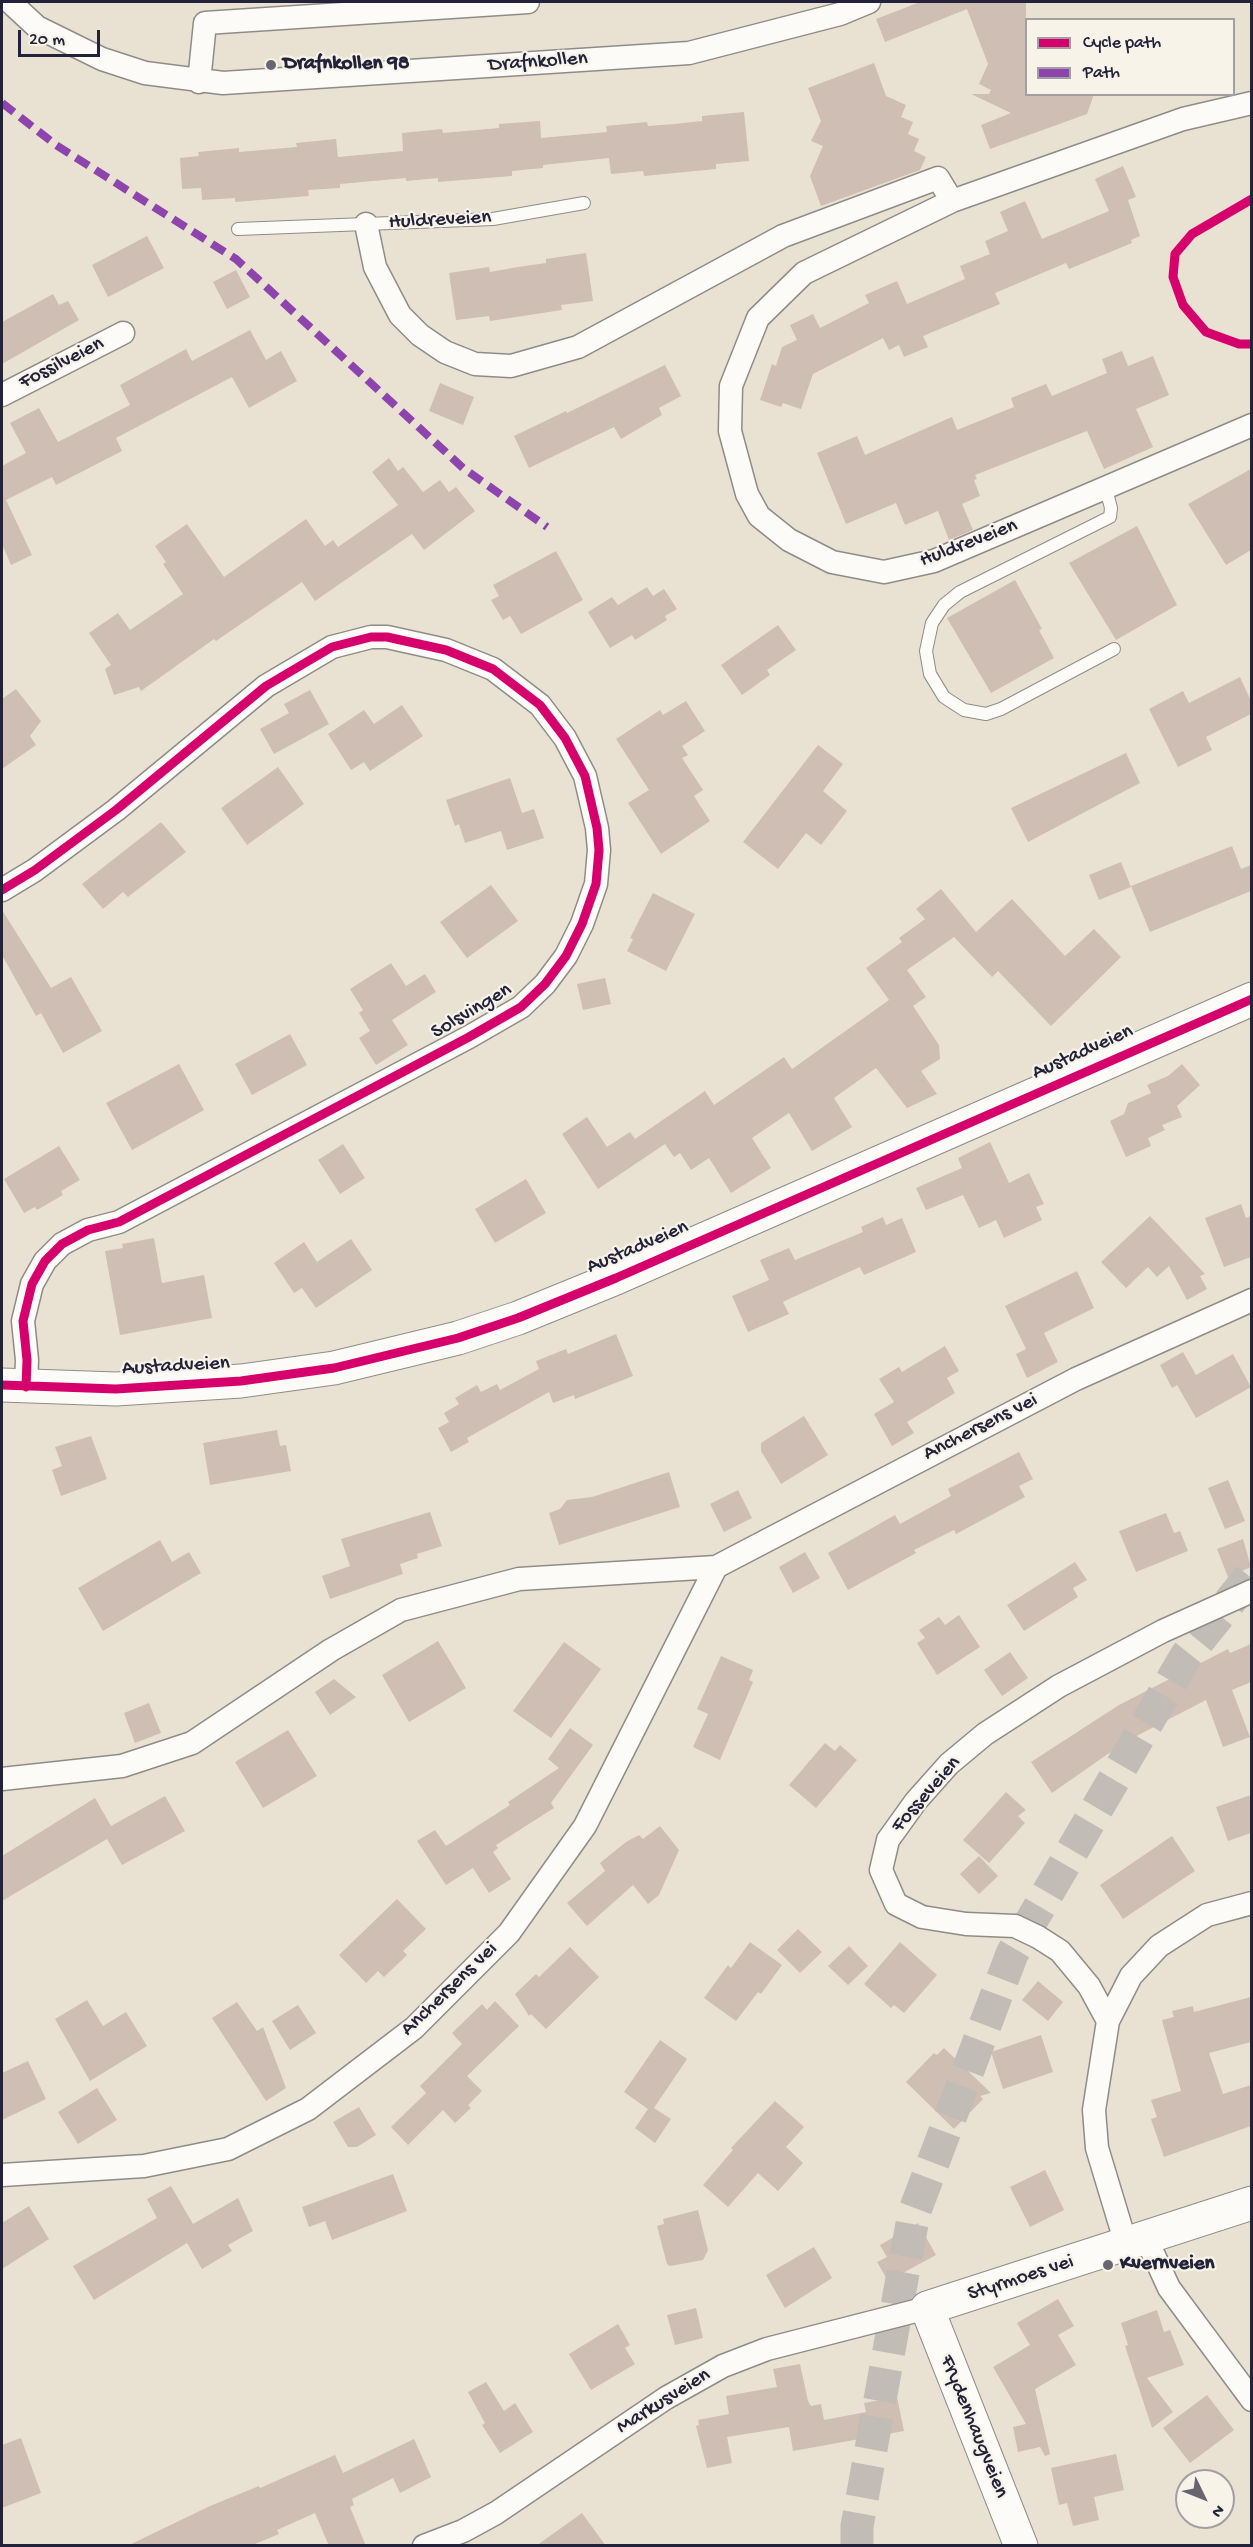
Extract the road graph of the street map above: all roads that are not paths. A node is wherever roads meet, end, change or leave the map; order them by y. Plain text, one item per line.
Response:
1 (10, 2) edge
2 (528, 2) edge
3 (869, 2) edge
4 (199, 82) junction
5 (1251, 103) edge
6 (952, 201) junction
7 (584, 203) dead end
8 (366, 224) junction
9 (238, 229) dead end
10 (123, 333) dead end
11 (2, 394) edge
12 (1251, 425) edge
13 (1106, 489) junction
14 (1113, 649) dead end
15 (2, 890) edge
16 (1251, 999) edge
17 (1251, 1300) edge
18 (14, 1386) edge
19 (716, 1568) junction
20 (1251, 1592) edge
21 (2, 1779) edge
22 (1251, 1903) edge
23 (1108, 2021) junction
24 (2, 2175) edge
25 (1251, 2203) edge
26 (1136, 2241) junction
27 (927, 2308) junction
28 (1251, 2400) edge
29 (424, 2546) edge
30 (1021, 2546) edge

1 - 4 street, Drafnkollen
2 - 4 street
3 - 4 street, Drafnkollen
5 - 6 street, Huldreveien
6 - 8 street, Huldreveien
6 - 13 street, Huldreveien
7 - 8 lane, Huldreveien
8 - 9 lane
10 - 11 street, Fossilveien
12 - 13 street, Huldreveien
13 - 14 lane
15 - 18 street, Solsvingen
16 - 18 main road, Austadveien
17 - 19 street, Anchersens vei
19 - 21 street, Anchersens vei
19 - 24 street, Anchersens vei
20 - 23 street, Fosseveien
22 - 23 street
23 - 26 street
25 - 26 main road, Styrmoes vei
26 - 27 main road, Styrmoes vei
26 - 28 street
27 - 29 street, Markusveien
27 - 30 main road, Frydenhaugveien

